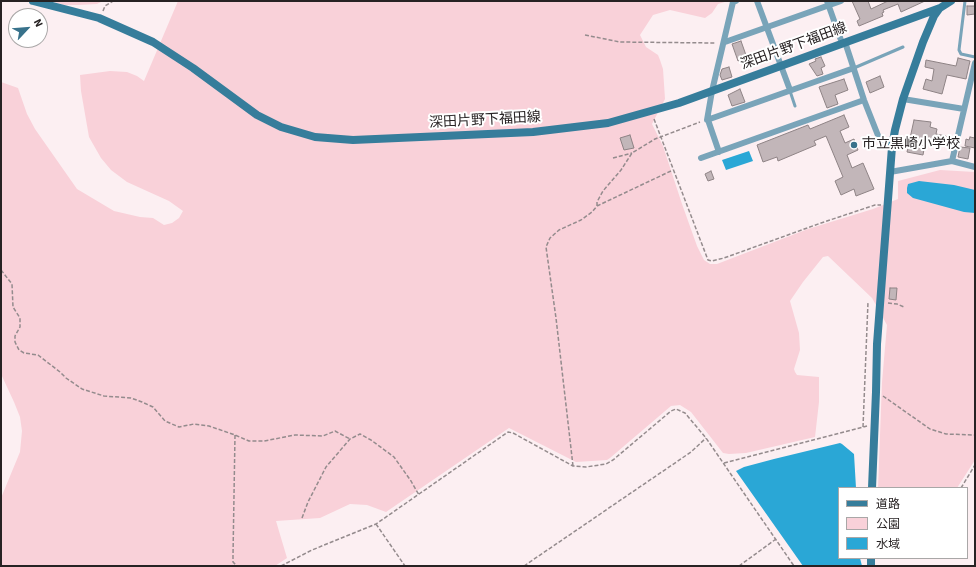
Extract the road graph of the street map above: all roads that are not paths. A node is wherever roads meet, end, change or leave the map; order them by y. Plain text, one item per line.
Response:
1 (33, 1) edge
2 (736, 1) edge
3 (757, 1) edge
4 (841, 1) edge
5 (952, 1) edge
6 (965, 1) edge
7 (828, 3) edge
8 (941, 5) edge
9 (766, 27) junction
10 (724, 43) junction
11 (843, 43) junction
12 (903, 47) dead end
13 (975, 57) edge
14 (975, 63) edge
15 (780, 66) junction
16 (854, 68) junction
17 (790, 90) junction
18 (712, 91) junction
19 (903, 99) junction
20 (864, 100) junction
21 (796, 106) dead end
22 (964, 109) junction
23 (708, 120) junction
24 (892, 147) junction
25 (719, 152) junction
26 (701, 158) dead end
27 (952, 161) junction
28 (975, 166) edge
29 (890, 172) junction
30 (872, 487) edge

1 - 18 main road, 深田片野下福田線
2 - 10 street
3 - 9 street
4 - 7 street
5 - 8 main road, 深田片野下福田線
6 - 13 lane
7 - 9 street
7 - 11 street
8 - 11 main road, 深田片野下福田線
8 - 19 main road
9 - 10 street
9 - 15 street
10 - 18 street
11 - 15 main road, 深田片野下福田線
11 - 16 street
12 - 16 lane
14 - 22 street
15 - 17 street
15 - 18 main road, 深田片野下福田線
16 - 17 street
16 - 20 street
17 - 21 lane
17 - 23 street
18 - 23 street
19 - 22 street
19 - 24 main road
20 - 24 street
20 - 25 street
22 - 27 street
23 - 25 street
24 - 29 main road
25 - 26 street
27 - 28 street
27 - 29 street
29 - 30 main road

